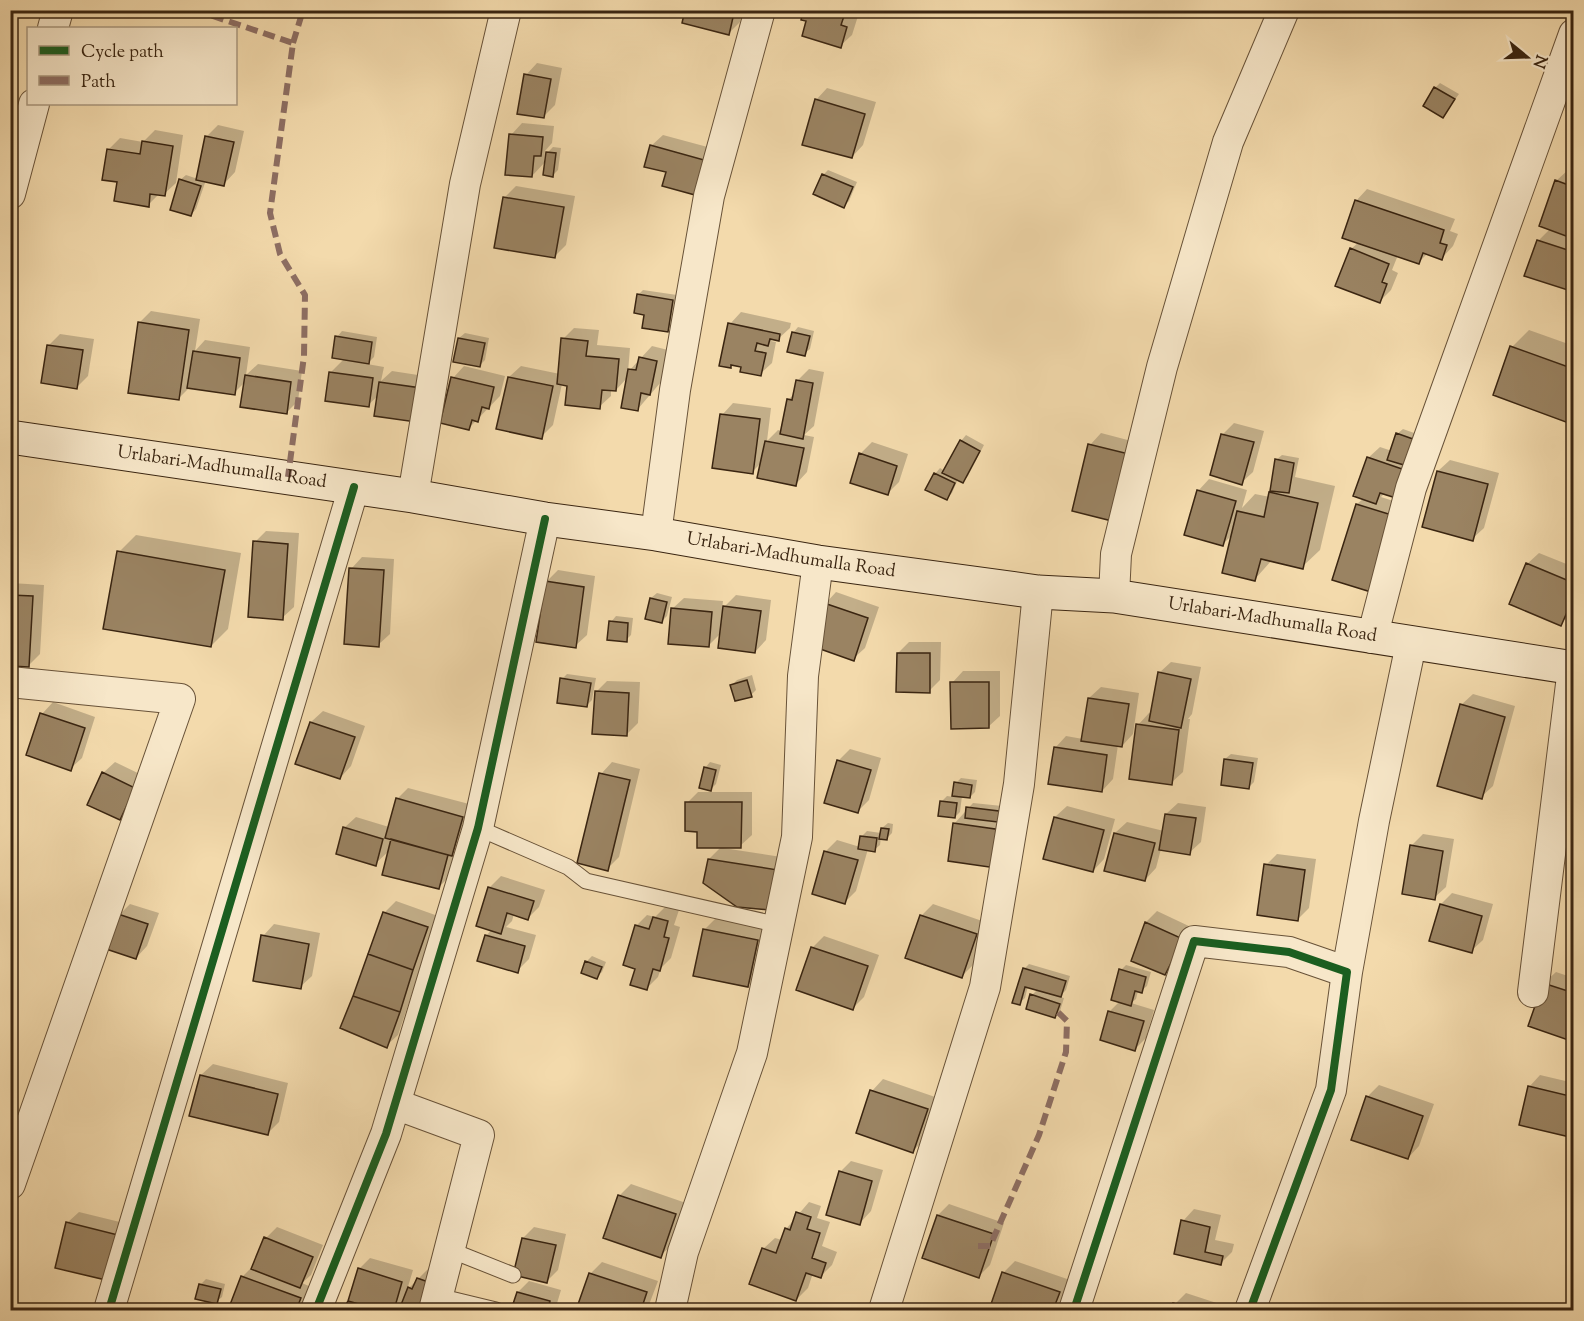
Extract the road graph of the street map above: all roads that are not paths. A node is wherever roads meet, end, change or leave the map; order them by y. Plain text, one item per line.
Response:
1 (58, 10) edge
2 (506, 10) edge
3 (760, 10) edge
4 (1284, 10) edge
5 (53, 27) edge
6 (1574, 34) edge
7 (34, 105) edge
8 (10, 194) edge
9 (10, 437) edge
10 (354, 487) junction
11 (413, 496) junction
12 (545, 519) junction
13 (656, 534) junction
14 (818, 562) junction
15 (1038, 592) junction
16 (1114, 596) junction
17 (1372, 638) junction
18 (1411, 644) junction
19 (1573, 668) edge
20 (10, 682) edge
21 (478, 828) junction
22 (779, 925) junction
23 (1347, 972) junction
24 (1533, 992) dead end
25 (395, 1104) junction
26 (10, 1184) edge
27 (450, 1250) junction
28 (513, 1275) dead end
29 (436, 1303) edge
30 (109, 1311) edge
31 (316, 1311) edge
32 (496, 1311) edge
33 (670, 1311) edge
34 (884, 1311) edge
35 (1074, 1311) edge
36 (1250, 1311) edge

1 - 5 street
2 - 11 street
3 - 13 street
4 - 16 street
6 - 17 street
7 - 8 street
9 - 10 main road, Urlabari-Madhumalla Road
10 - 11 main road, Urlabari-Madhumalla Road
10 - 30 street
11 - 12 main road, Urlabari-Madhumalla Road
12 - 13 main road, Urlabari-Madhumalla Road
12 - 21 street
13 - 14 main road, Urlabari-Madhumalla Road
14 - 15 main road, Urlabari-Madhumalla Road
14 - 22 street
15 - 16 main road, Urlabari-Madhumalla Road
15 - 34 street
16 - 17 main road, Urlabari-Madhumalla Road
17 - 18 main road, Urlabari-Madhumalla Road
18 - 19 main road, Urlabari-Madhumalla Road
18 - 23 street
19 - 24 street
20 - 26 street
21 - 22 lane
21 - 25 street
22 - 33 street
23 - 35 street
23 - 36 street
25 - 27 street
25 - 31 street
27 - 28 lane
27 - 29 street
29 - 32 lane

